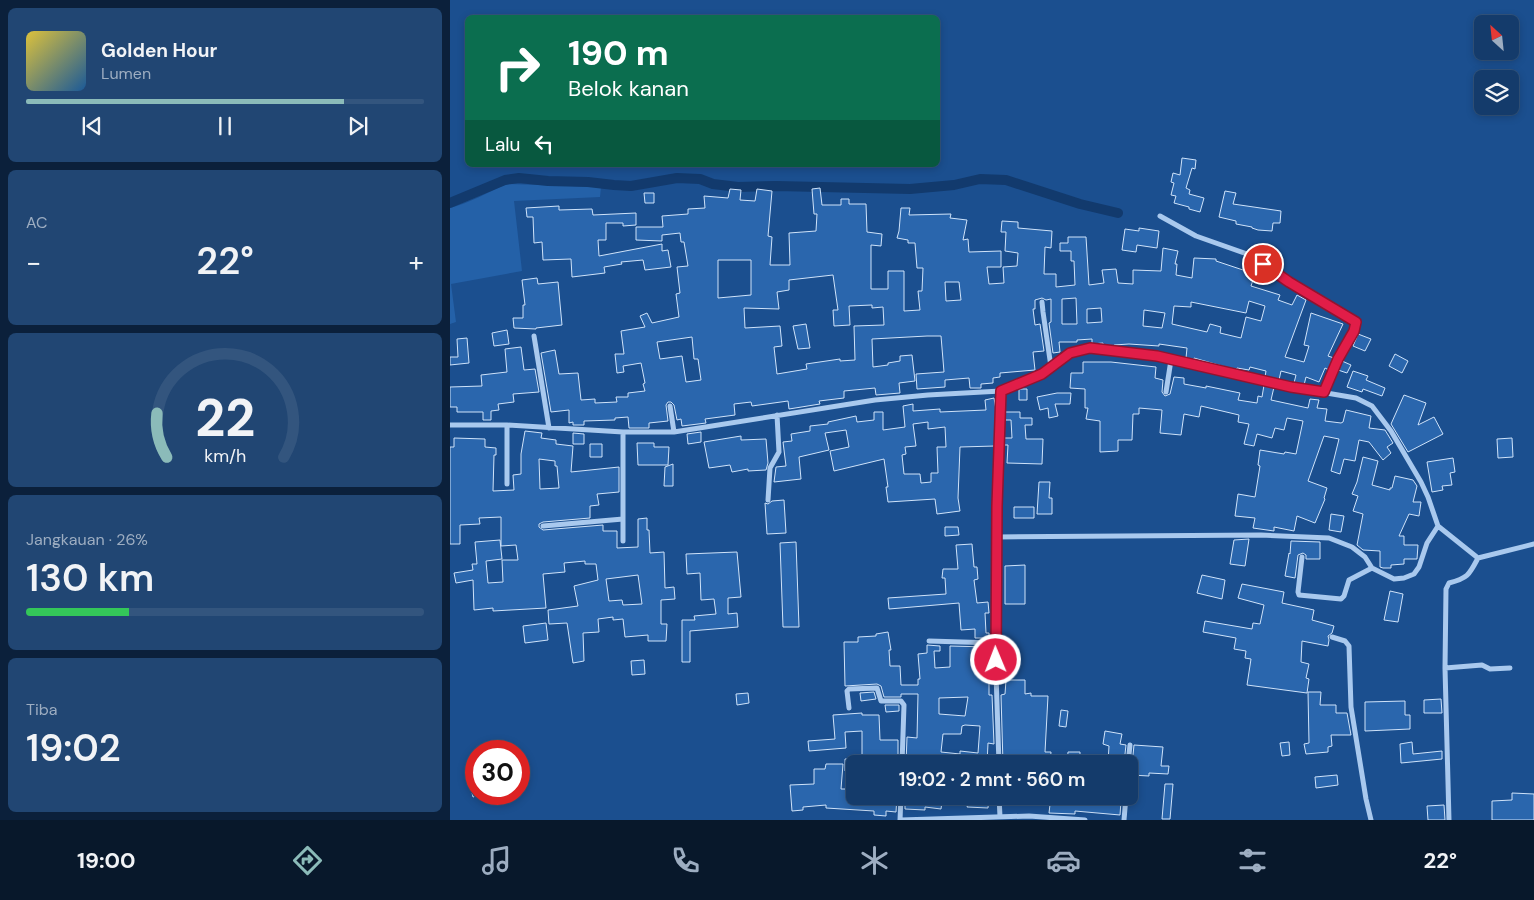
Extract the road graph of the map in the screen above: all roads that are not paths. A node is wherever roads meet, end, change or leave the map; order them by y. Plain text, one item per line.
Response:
1 (1160, 216) dead end
2 (1042, 302) dead end
3 (534, 336) dead end
4 (1171, 360) junction
5 (1051, 367) junction
6 (1001, 391) junction
7 (1166, 392) dead end
8 (1324, 392) junction
9 (670, 406) dead end
10 (777, 415) junction
11 (450, 425) edge
12 (507, 425) junction
13 (549, 428) junction
14 (623, 432) junction
15 (674, 432) junction
16 (507, 484) dead end
17 (768, 500) dead end
18 (623, 519) junction
19 (543, 526) dead end
20 (1438, 526) junction
21 (997, 538) junction
22 (623, 541) dead end
23 (1534, 544) edge
24 (1302, 557) dead end
25 (1478, 558) junction
26 (1372, 568) junction
27 (1332, 637) dead end
28 (930, 641) dead end
29 (996, 643) junction
30 (1445, 668) junction
31 (1510, 668) dead end
32 (849, 708) dead end
33 (1130, 745) dead end
34 (902, 755) edge
35 (999, 755) edge
36 (1129, 755) edge
37 (901, 805) edge
38 (999, 805) edge
39 (1125, 805) edge
40 (1000, 817) junction
41 (900, 820) edge
42 (1085, 820) edge
43 (1124, 820) edge
44 (1371, 820) edge
45 (1449, 820) edge

1 - 8 street
2 - 5 street
3 - 13 street
4 - 5 street
4 - 7 street
4 - 8 street
5 - 6 street
6 - 10 street
6 - 21 street
8 - 20 street
9 - 15 street
10 - 15 street
10 - 17 street
11 - 12 street
12 - 13 street
12 - 16 street
13 - 14 street
14 - 15 street
14 - 18 street
18 - 19 street
18 - 22 street
20 - 25 street
20 - 26 street
21 - 26 street
21 - 29 street
23 - 25 street
24 - 26 street
25 - 30 street
27 - 44 street
28 - 29 street
29 - 35 street
30 - 31 street
30 - 45 street
32 - 34 street
33 - 36 street
37 - 41 street
38 - 40 street
39 - 43 street
40 - 41 street
40 - 42 street

